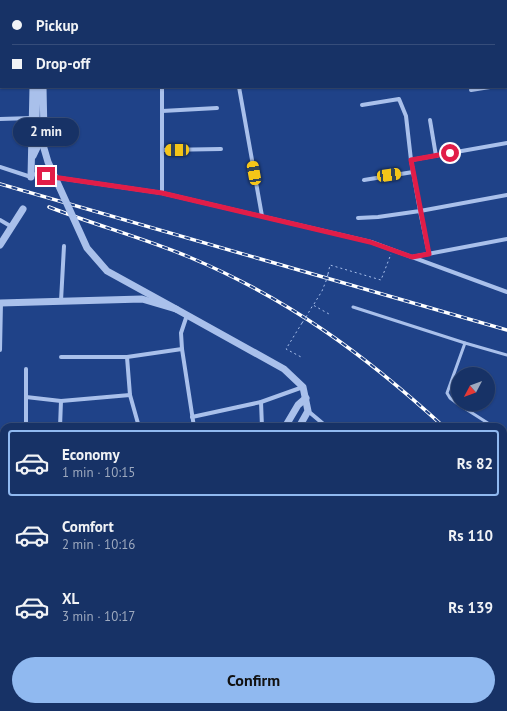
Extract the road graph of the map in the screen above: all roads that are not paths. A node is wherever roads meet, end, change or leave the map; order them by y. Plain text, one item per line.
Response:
1 (33, 88) edge
2 (37, 88) edge
3 (43, 88) edge
4 (162, 88) edge
5 (239, 88) edge
6 (484, 88) edge
7 (471, 90) dead end
8 (362, 105) dead end
9 (217, 108) dead end
10 (162, 111) junction
11 (32, 118) junction
12 (0, 119) edge
13 (430, 120) dead end
14 (507, 143) edge
15 (221, 149) dead end
16 (162, 150) junction
17 (436, 156) junction
18 (32, 158) junction
19 (411, 160) junction
20 (0, 166) edge
21 (413, 172) junction
22 (31, 176) junction
23 (364, 180) dead end
24 (162, 193) junction
25 (507, 195) edge
26 (23, 209) dead end
27 (420, 211) junction
28 (262, 216) junction
29 (358, 218) dead end
30 (0, 220) edge
31 (12, 226) junction
32 (507, 239) edge
33 (0, 246) edge
34 (64, 246) dead end
35 (429, 254) junction
36 (412, 257) junction
37 (507, 292) edge
38 (61, 302) junction
39 (0, 303) edge
40 (353, 307) dead end
41 (176, 309) junction
42 (187, 315) junction
43 (465, 343) junction
44 (182, 349) junction
45 (0, 350) edge
46 (507, 355) edge
47 (61, 357) dead end
48 (127, 357) junction
49 (456, 367) edge
50 (26, 369) dead end
51 (451, 382) edge
52 (303, 387) junction
53 (130, 395) junction
54 (26, 397) junction
55 (306, 398) junction
56 (451, 399) edge
57 (61, 401) junction
58 (260, 402) junction
59 (298, 405) junction
60 (308, 411) junction
61 (469, 411) edge
62 (192, 418) junction
63 (26, 423) edge
64 (60, 423) edge
65 (137, 423) edge
66 (193, 423) edge
67 (262, 423) edge
68 (287, 423) edge
69 (301, 423) edge
70 (322, 423) edge
71 (488, 423) edge

1 - 11 street
2 - 41 street, bridge
3 - 18 street
4 - 10 street
5 - 28 street
6 - 7 street
8 - 19 street
9 - 10 street
10 - 16 street
11 - 12 street
11 - 18 street
13 - 17 street
14 - 17 street
15 - 16 street
16 - 24 street
17 - 19 street
18 - 22 street
19 - 21 street
20 - 22 street
21 - 23 street
21 - 27 street
22 - 24 street
24 - 28 street
25 - 27 street
26 - 31 street
27 - 29 street
27 - 35 street
28 - 36 street
30 - 31 street
31 - 33 street
32 - 35 street
34 - 38 street
35 - 36 street
36 - 37 street
38 - 39 street
38 - 41 street
39 - 45 street
40 - 43 lane
41 - 42 street
42 - 44 street
42 - 52 street
43 - 46 lane
43 - 49 lane
44 - 48 street
44 - 62 street
47 - 48 street
48 - 53 street
50 - 54 street
51 - 56 lane
52 - 55 street
52 - 58 street
53 - 57 street
53 - 65 street
54 - 57 street
54 - 63 street
55 - 59 street
55 - 60 street
57 - 64 street
58 - 62 street
58 - 67 street
59 - 60 street
59 - 68 street
60 - 69 street
60 - 70 street
61 - 71 lane
62 - 66 street

